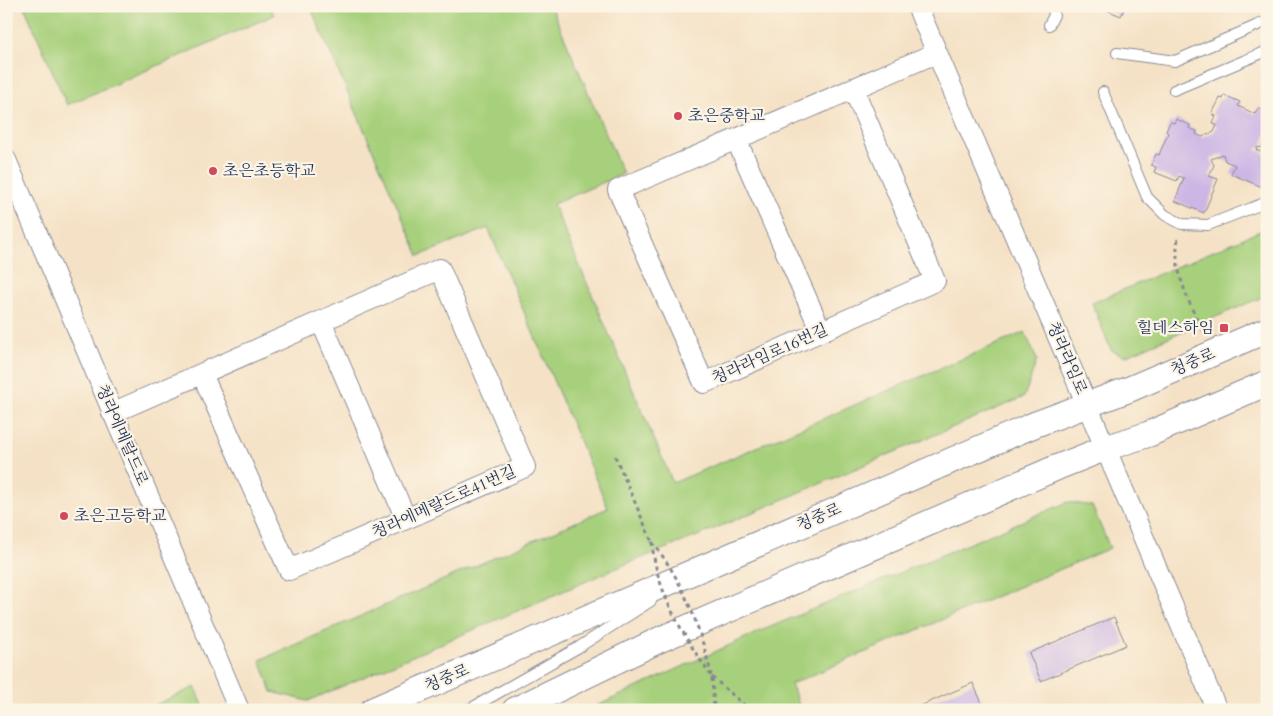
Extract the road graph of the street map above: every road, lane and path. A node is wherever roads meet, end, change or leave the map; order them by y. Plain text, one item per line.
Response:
1 (917, 6) edge
2 (1053, 6) edge
3 (1267, 21) edge
4 (1049, 25) dead end
5 (1267, 51) edge
6 (936, 53) junction
7 (1116, 53) dead end
8 (853, 88) junction
9 (1174, 90) dead end
10 (1103, 92) dead end
11 (736, 139) junction
12 (6, 160) edge
13 (1267, 202) edge
14 (1182, 224) junction
15 (321, 321) junction
16 (1267, 330) edge
17 (821, 331) junction
18 (1202, 331) dead end
19 (202, 374) junction
20 (1267, 383) edge
21 (1087, 405) junction
22 (112, 413) junction
23 (1106, 448) junction
24 (615, 456) dead end
25 (406, 519) junction
26 (652, 542) junction
27 (698, 570) junction
28 (712, 677) junction
29 (240, 710) edge
30 (373, 710) edge
31 (468, 710) edge
32 (515, 710) edge
33 (714, 710) edge
34 (750, 710) edge
35 (1217, 710) edge

1 - 6 street, 청라라임로
2 - 4 lane
3 - 7 lane
5 - 9 lane
6 - 8 street, 청라라임로16번길
6 - 21 street, 청라라임로
8 - 11 street, 청라라임로16번길
8 - 17 street, 청라라임로16번길
10 - 14 lane
11 - 17 street
11 - 17 street, 청라라임로16번길
12 - 22 street, 청라에메랄드로
13 - 14 lane
14 - 18 path
15 - 19 street, 청라에메랄드로41번길
15 - 25 street
15 - 25 street, 청라에메랄드로41번길
16 - 21 street, 청중로
19 - 22 street, 청라에메랄드로41번길
19 - 25 street, 청라에메랄드로41번길
20 - 23 street
21 - 23 street, 청라라임로
21 - 27 street, 청중로
22 - 29 street, 청라에메랄드로
23 - 32 street
23 - 35 street, 청라라임로
24 - 26 path
26 - 28 path, bridge
26 - 28 path, bridge
27 - 30 street, 청중로
27 - 31 lane
28 - 33 path
28 - 34 path

